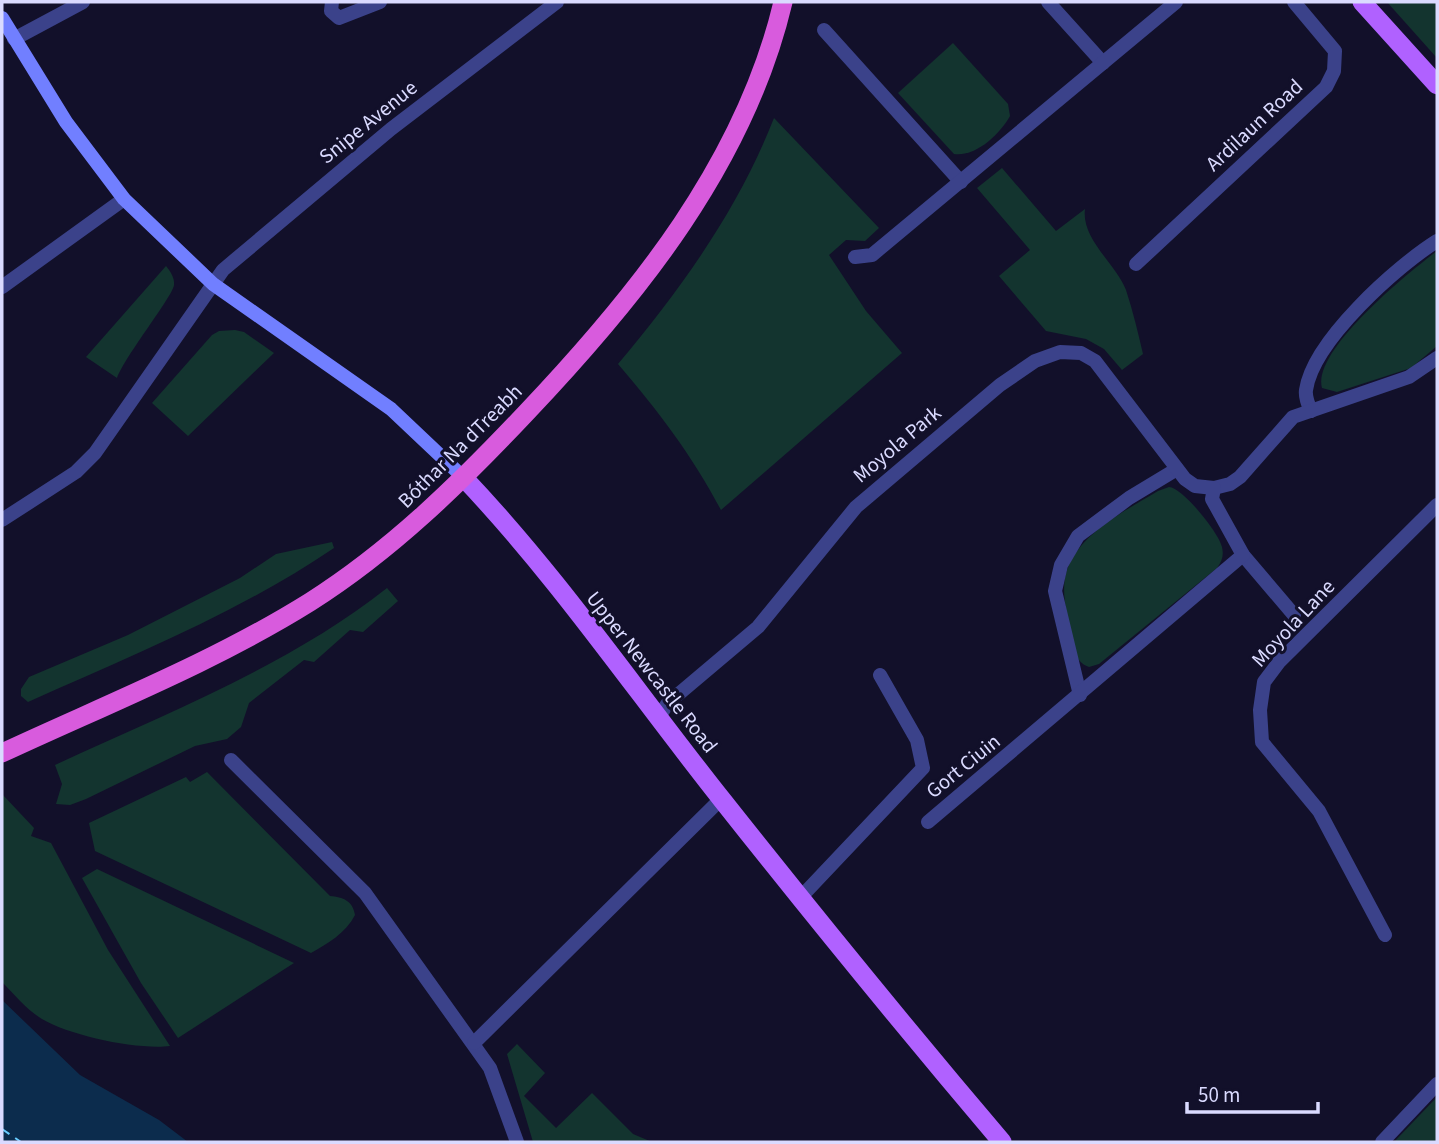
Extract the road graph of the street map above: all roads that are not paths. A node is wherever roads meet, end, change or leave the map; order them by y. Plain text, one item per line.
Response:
1 (83, 2) edge
2 (332, 2) edge
3 (380, 2) edge
4 (557, 2) edge
5 (783, 2) edge
6 (1048, 2) edge
7 (1176, 2) edge
8 (1294, 2) edge
9 (1362, 2) edge
10 (2, 19) edge
11 (824, 30) dead end
12 (15, 39) junction
13 (1103, 63) junction
14 (1437, 85) edge
15 (961, 182) junction
16 (124, 199) junction
17 (1437, 241) edge
18 (855, 257) dead end
19 (1136, 264) dead end
20 (213, 284) junction
21 (2, 287) edge
22 (1437, 359) edge
23 (1311, 411) junction
24 (1177, 469) junction
25 (464, 478) junction
26 (1214, 488) junction
27 (1437, 505) edge
28 (2, 520) edge
29 (1243, 555) junction
30 (1294, 615) dead end
31 (880, 674) dead end
32 (1080, 695) junction
33 (660, 715) junction
34 (2, 753) edge
35 (231, 760) dead end
36 (721, 799) junction
37 (928, 822) dead end
38 (801, 897) junction
39 (1385, 935) dead end
40 (474, 1043) junction
41 (1437, 1084) edge
42 (517, 1142) edge
43 (1002, 1142) edge
44 (1382, 1142) edge

1 - 12 street
2 - 3 street
4 - 20 street, Snipe Avenue
5 - 25 highway, Bóthar Na dTreabh
6 - 13 street
7 - 13 street
8 - 19 street, Ardilaun Road
9 - 14 main road
10 - 12 main road, Upper Newcastle Road
11 - 15 street
12 - 16 main road, Upper Newcastle Road
13 - 15 street
15 - 18 street
16 - 20 main road, Upper Newcastle Road
16 - 21 street
17 - 23 street
20 - 25 main road, Upper Newcastle Road
20 - 28 street, Snipe Avenue
22 - 23 street
23 - 26 street
24 - 26 street, Moyola Park
24 - 32 street
24 - 33 street, Moyola Park
25 - 33 main road, Upper Newcastle Road
25 - 34 highway, Bóthar Na dTreabh
26 - 29 street
27 - 39 street, Moyola Lane
29 - 30 street
29 - 32 street
31 - 38 street
32 - 37 street, Gort Ciuin
33 - 36 main road, Upper Newcastle Road
35 - 40 street
36 - 38 main road, Upper Newcastle Road
36 - 40 street
38 - 43 main road, Upper Newcastle Road
40 - 42 street
41 - 44 street

